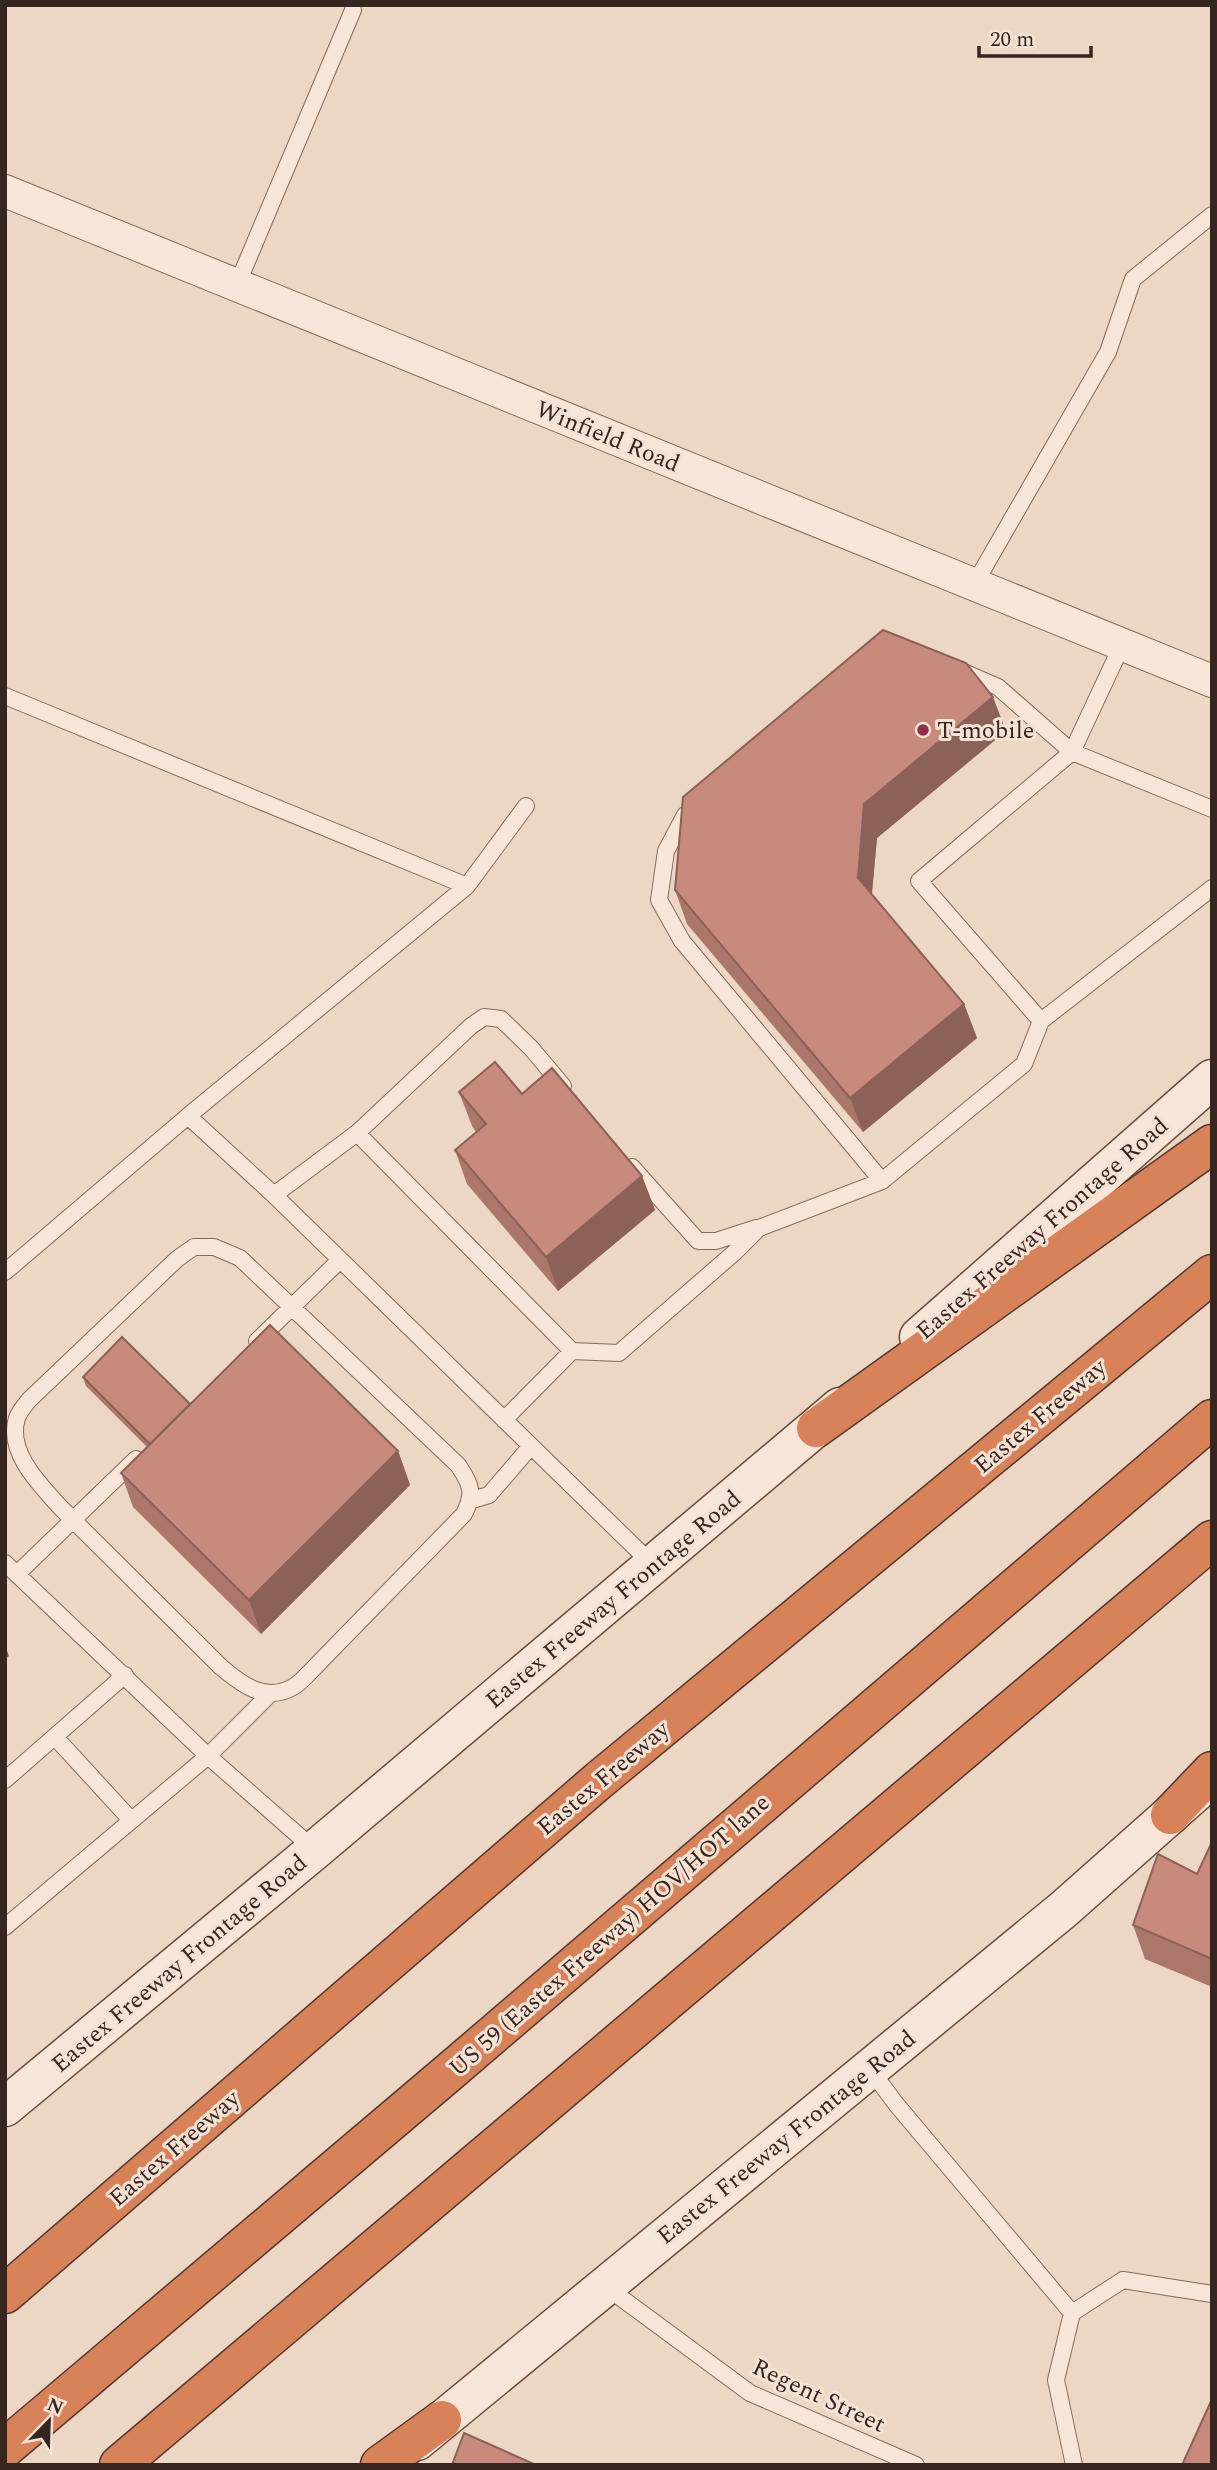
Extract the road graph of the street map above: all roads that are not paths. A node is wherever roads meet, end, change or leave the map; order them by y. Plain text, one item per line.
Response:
1 (353, 10) dead end
2 (5, 191) edge
3 (1212, 215) edge
4 (237, 285) junction
5 (974, 585) junction
6 (1122, 645) junction
7 (949, 666) edge
8 (1212, 681) edge
9 (5, 696) edge
10 (1072, 752) junction
11 (706, 798) edge
12 (526, 806) dead end
13 (1212, 809) edge
14 (467, 886) junction
15 (1212, 888) edge
16 (1041, 1021) junction
17 (1212, 1079) edge
18 (574, 1099) edge
19 (188, 1116) junction
20 (357, 1133) junction
21 (1212, 1144) edge
22 (625, 1159) edge
23 (883, 1181) junction
24 (274, 1195) junction
25 (759, 1227) junction
26 (340, 1260) junction
27 (5, 1272) edge
28 (1212, 1274) edge
29 (292, 1309) junction
30 (572, 1351) junction
31 (244, 1354) edge
32 (1212, 1419) edge
33 (504, 1420) junction
34 (816, 1428) junction
35 (531, 1446) junction
36 (146, 1450) edge
37 (472, 1500) junction
38 (73, 1520) junction
39 (1212, 1540) edge
40 (653, 1565) junction
41 (11, 1568) edge
42 (125, 1675) junction
43 (270, 1694) junction
44 (55, 1737) junction
45 (208, 1756) junction
46 (1212, 1770) edge
47 (1212, 1778) edge
48 (5, 1780) edge
49 (1170, 1815) junction
50 (131, 1820) junction
51 (314, 1850) junction
52 (5, 1927) edge
53 (870, 2069) junction
54 (5, 2107) edge
55 (605, 2286) junction
56 (5, 2294) edge
57 (1212, 2294) edge
58 (1072, 2313) junction
59 (442, 2420) junction
60 (5, 2448) edge
61 (119, 2465) edge
62 (380, 2465) edge
63 (388, 2465) edge
64 (916, 2465) edge
65 (1074, 2465) edge

1 - 4 lane
2 - 4 street, Winfield Road
3 - 5 lane
4 - 5 street, Winfield Road
5 - 6 street, Winfield Road
6 - 8 street, Winfield Road
6 - 10 lane
7 - 10 lane
9 - 14 lane
10 - 13 lane
10 - 16 lane
11 - 23 lane
12 - 14 lane
14 - 19 lane
15 - 16 lane
16 - 23 lane
17 - 34 main road, Eastex Freeway Frontage Road
18 - 20 lane
19 - 24 lane
19 - 27 lane
20 - 24 lane
20 - 30 lane
21 - 34 highway
22 - 25 lane
23 - 25 lane
24 - 26 lane
25 - 30 lane
26 - 29 lane
26 - 33 lane
28 - 56 highway, Eastex Freeway
29 - 31 lane
29 - 37 lane
29 - 38 lane
30 - 33 lane
32 - 60 highway, US 59 (Eastex Freeway) HOV/HOT lane
33 - 35 lane
34 - 40 main road, Eastex Freeway Frontage Road
35 - 37 lane
35 - 40 lane
36 - 38 lane
37 - 43 lane
38 - 41 lane
38 - 43 lane
39 - 61 highway
40 - 51 main road, Eastex Freeway Frontage Road
41 - 42 lane
42 - 44 lane
42 - 45 lane
43 - 45 lane
44 - 48 lane
44 - 50 lane
45 - 50 lane
45 - 51 lane
46 - 49 highway
47 - 49 main road, Eastex Freeway Frontage Road
49 - 53 main road, Eastex Freeway Frontage Road
50 - 52 lane
51 - 54 main road, Eastex Freeway Frontage Road
53 - 55 main road, Eastex Freeway Frontage Road
53 - 58 lane
55 - 59 main road, Eastex Freeway Frontage Road
55 - 64 lane, Regent Street
57 - 58 lane
58 - 65 lane
59 - 62 highway
59 - 63 main road, Eastex Freeway Frontage Road

